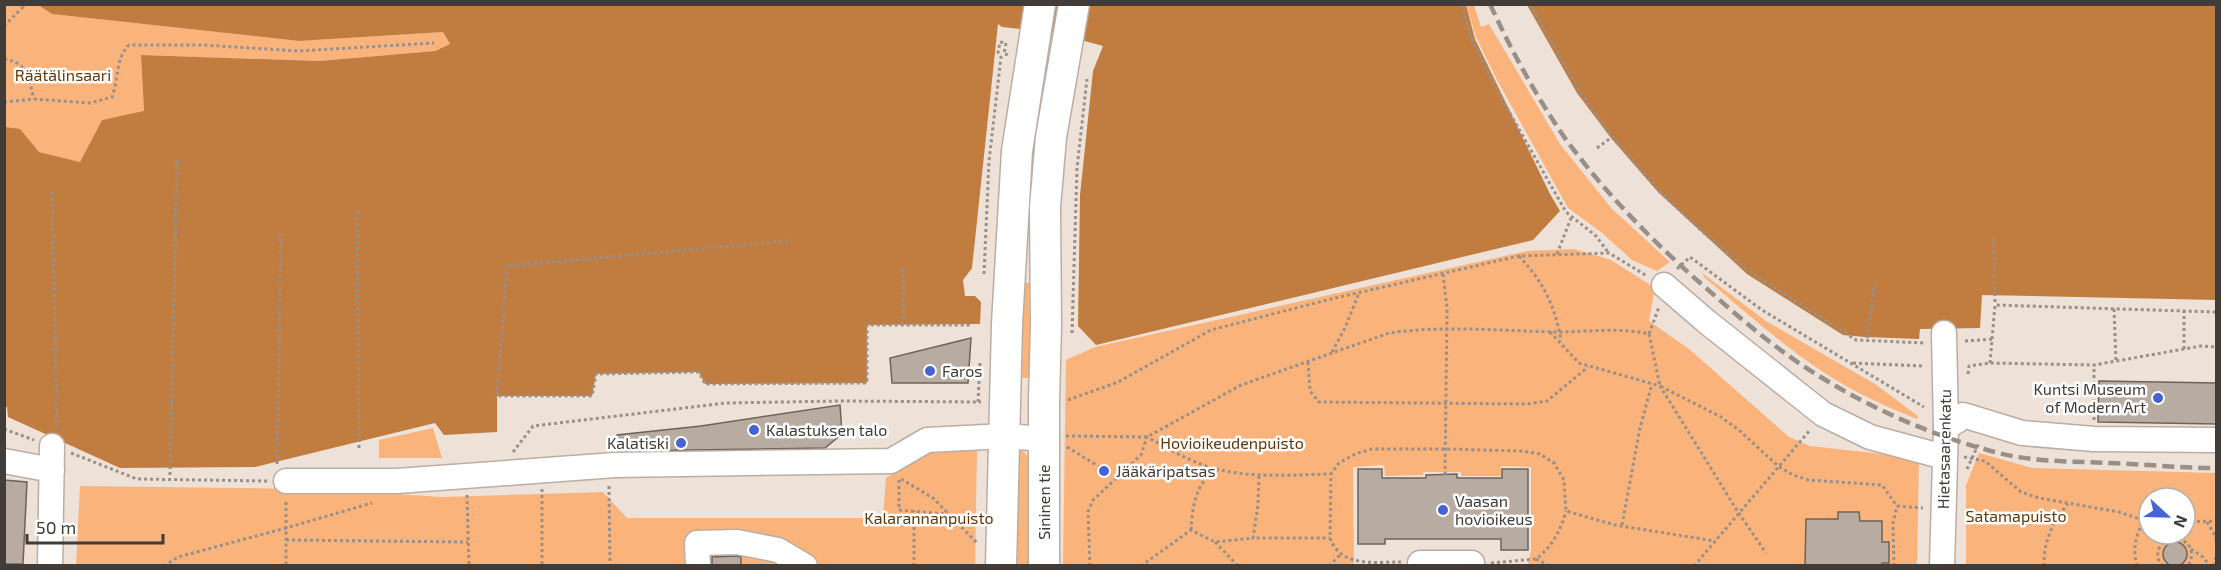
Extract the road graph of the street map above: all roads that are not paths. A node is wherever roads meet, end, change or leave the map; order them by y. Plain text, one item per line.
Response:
1 (1040, 4) edge
2 (1074, 4) edge
3 (1664, 285) road end
4 (1944, 333) dead end
5 (1946, 427) junction
6 (1005, 436) junction
7 (1055, 439) junction
8 (2217, 440) edge
9 (1944, 457) junction
10 (4, 461) edge
11 (281, 475) road end
12 (992, 558) edge
13 (1420, 564) edge
14 (1472, 564) edge
15 (50, 566) edge
16 (698, 566) edge
17 (805, 566) edge
18 (1044, 566) edge
19 (1942, 566) edge

1 - 6 main road
2 - 7 main road, Sininen tie
3 - 9 street
4 - 5 street, Hietasaarenkatu
5 - 8 street
5 - 9 street, Hietasaarenkatu
6 - 7 street
6 - 11 street
6 - 12 main road
7 - 18 main road, Sininen tie
9 - 19 street, Hietasaarenkatu
10 - 15 street
13 - 14 street
16 - 17 street

